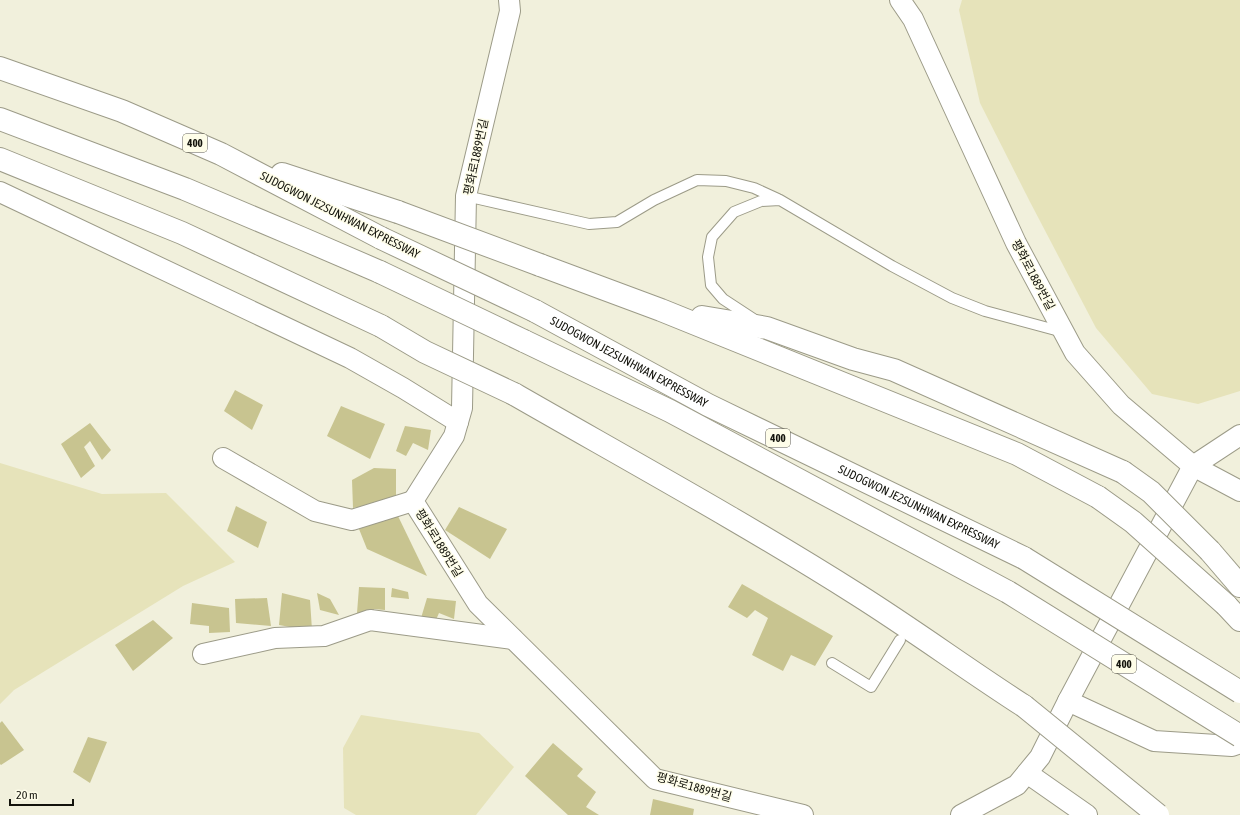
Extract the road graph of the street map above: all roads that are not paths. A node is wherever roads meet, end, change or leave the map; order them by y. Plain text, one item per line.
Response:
1 (509, 0) edge
2 (900, 0) edge
3 (0, 68) edge
4 (0, 119) edge
5 (221, 154) junction
6 (0, 159) edge
7 (0, 192) edge
8 (466, 196) junction
9 (780, 200) junction
10 (661, 310) junction
11 (767, 328) junction
12 (1063, 332) junction
13 (508, 397) junction
14 (458, 422) junction
15 (1240, 435) edge
16 (222, 458) dead end
17 (1193, 466) junction
18 (1240, 491) edge
19 (413, 501) junction
20 (1240, 586) edge
21 (1233, 613) edge
22 (513, 639) junction
23 (900, 640) junction
24 (202, 654) dead end
25 (832, 663) dead end
26 (974, 674) junction
27 (1240, 692) edge
28 (1068, 701) junction
29 (1240, 736) edge
30 (1240, 743) edge
31 (1027, 773) junction
32 (803, 815) edge
33 (961, 815) edge
34 (1087, 815) edge
35 (1158, 815) edge

1 - 8 street, 평화로1889번길
2 - 12 street, 평화로1889번길
3 - 5 highway, SUDOGWON JE2SUNHWAN EXPRESSWAY / 400
4 - 29 highway, SUDOGWON JE2SUNHWAN EXPRESSWAY / 400, bridge
5 - 10 highway, bridge
5 - 27 highway, SUDOGWON JE2SUNHWAN EXPRESSWAY / 400, bridge
6 - 13 highway, bridge
7 - 14 street
8 - 9 lane
8 - 14 street, 평화로1889번길
9 - 11 lane
9 - 12 lane
10 - 11 highway
10 - 21 highway, bridge
11 - 20 highway, bridge
12 - 17 street, 평화로1889번길
13 - 23 highway
13 - 26 highway
14 - 19 street, 평화로1889번길
15 - 17 street
16 - 19 street
17 - 18 street, 평화로1889번길
17 - 28 street
19 - 22 street, 평화로1889번길
22 - 24 street
22 - 32 street, 평화로1889번길
23 - 25 lane
23 - 26 highway
26 - 35 highway, bridge
28 - 30 street
28 - 31 street
31 - 33 street
31 - 34 street

